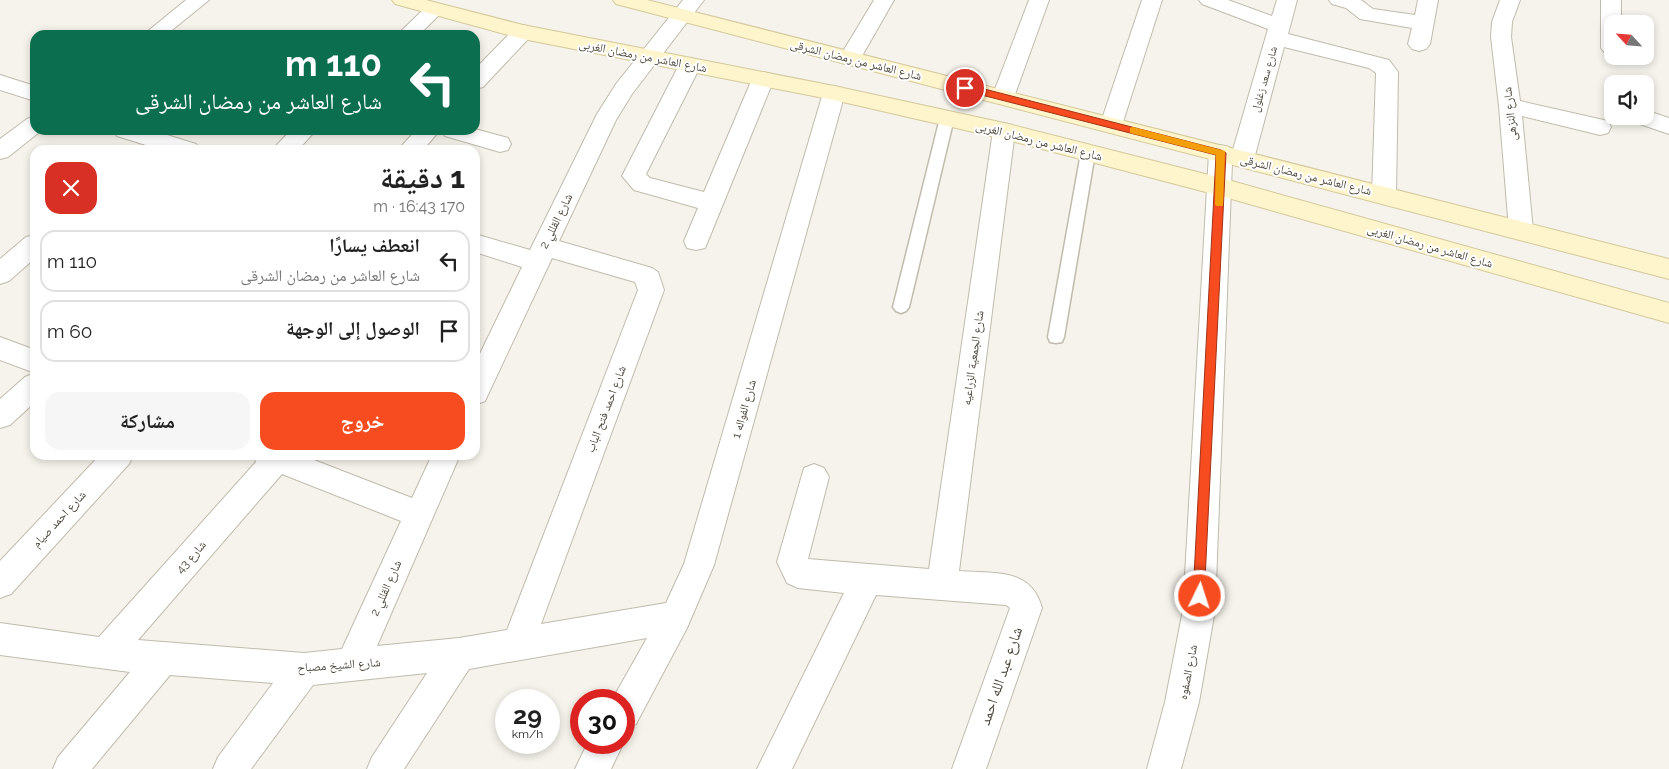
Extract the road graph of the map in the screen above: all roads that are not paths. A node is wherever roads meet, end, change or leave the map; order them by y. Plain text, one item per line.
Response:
1 (199, 0) edge
2 (402, 0) edge
3 (623, 0) edge
4 (884, 0) edge
5 (1039, 0) edge
6 (1152, 0) edge
7 (1209, 0) edge
8 (1287, 0) edge
9 (1339, 0) edge
10 (1428, 0) edge
11 (1510, 0) edge
12 (1612, 0) edge
13 (688, 8) edge
14 (434, 9) junction
15 (1611, 15) edge
16 (1423, 23) junction
17 (160, 30) edge
18 (412, 30) edge
19 (523, 32) junction
20 (1278, 32) junction
21 (1419, 44) dead end
22 (648, 57) junction
23 (850, 58) junction
24 (690, 65) junction
25 (480, 77) edge
26 (763, 79) junction
27 (0, 82) edge
28 (30, 92) edge
29 (834, 93) junction
30 (1003, 97) junction
31 (1510, 106) junction
32 (947, 118) junction
33 (1654, 121) edge
34 (1111, 125) junction
35 (1669, 126) edge
36 (1600, 127) dead end
37 (30, 128) edge
38 (1004, 131) junction
39 (133, 135) edge
40 (300, 135) edge
41 (424, 135) edge
42 (470, 135) edge
43 (500, 144) dead end
44 (150, 145) edge
45 (289, 145) edge
46 (415, 145) edge
47 (0, 151) edge
48 (1088, 153) junction
49 (1232, 156) junction
50 (1221, 187) junction
51 (1384, 195) junction
52 (712, 202) junction
53 (1521, 230) junction
54 (696, 241) dead end
55 (480, 243) edge
56 (30, 248) edge
57 (540, 254) junction
58 (1669, 269) edge
59 (0, 274) edge
60 (901, 307) dead end
61 (1669, 313) edge
62 (1056, 337) dead end
63 (0, 348) edge
64 (30, 360) edge
65 (480, 378) edge
66 (30, 389) edge
67 (0, 416) edge
68 (114, 460) edge
69 (269, 460) edge
70 (280, 460) edge
71 (444, 460) edge
72 (814, 477) dead end
73 (419, 514) junction
74 (867, 580) junction
75 (0, 583) edge
76 (942, 585) junction
77 (676, 617) junction
78 (0, 639) edge
79 (518, 643) junction
80 (105, 654) junction
81 (459, 654) junction
82 (163, 658) junction
83 (351, 666) junction
84 (304, 669) junction
85 (635, 692) edge
86 (600, 754) edge
87 (70, 769) edge
88 (230, 769) edge
89 (384, 769) edge
90 (592, 769) edge
91 (774, 769) edge
92 (968, 769) edge
93 (1164, 769) edge

1 - 17 street
2 - 14 street, شارع العاشر من رمضان الغربى
3 - 13 street, شارع العاشر من رمضان الشرقى
4 - 23 street
5 - 30 street
6 - 34 street
7 - 20 street
8 - 20 street, شارع سعد زغلول
9 - 16 street
10 - 16 street
11 - 31 street, شارع النزهى
12 - 15 street
13 - 22 street, شارع القللي 2
13 - 23 street, شارع العاشر من رمضان الشرقى
14 - 18 street
14 - 19 street, شارع العاشر من رمضان الغربى
16 - 21 street
19 - 22 street, شارع العاشر من رمضان الغربى
19 - 25 street
20 - 49 street, شارع سعد زغلول
20 - 51 street
22 - 24 street, شارع العاشر من رمضان الغربى
22 - 57 street, شارع القللي 2
23 - 30 street, شارع العاشر من رمضان الشرقى
24 - 26 street, شارع العاشر من رمضان الغربى
24 - 52 street
26 - 29 street, شارع العاشر من رمضان الغربى
26 - 52 street
27 - 28 street
29 - 32 street, شارع العاشر من رمضان الغربى
29 - 77 street, شارع الفواله 1
30 - 34 street, شارع العاشر من رمضان الشرقى
31 - 36 street
31 - 53 street, شارع النزهى
32 - 38 street, شارع العاشر من رمضان الغربى
32 - 60 lane
33 - 35 street
34 - 49 street, شارع العاشر من رمضان الشرقى
37 - 47 street
38 - 48 street, شارع العاشر من رمضان الغربى
38 - 76 street, شارع الجمعية الزراعيه
39 - 44 street
40 - 45 street
41 - 46 street
42 - 43 street
48 - 50 street, شارع العاشر من رمضان الغربى
48 - 62 lane
49 - 50 street, شارع الصفوه
49 - 51 street, شارع العاشر من رمضان الشرقى
50 - 61 street, شارع العاشر من رمضان الغربى
50 - 93 street, شارع الصفوه
51 - 53 street, شارع العاشر من رمضان الشرقى
52 - 54 street
53 - 58 street, شارع العاشر من رمضان الشرقى
55 - 57 street
56 - 59 street
57 - 65 street, شارع القللي 2
57 - 79 street, شارع احمد فتح الباب
63 - 64 street
66 - 67 street
68 - 75 street, شارع احمد صيام
69 - 80 street, شارع 43
70 - 73 street
71 - 73 street, شارع القللي 2
72 - 74 street
73 - 83 street, شارع القللي 2
74 - 76 street
74 - 91 street
76 - 92 street, شارع عبد الله احمد
77 - 79 street, شارع الشيخ مصباح
77 - 85 street, شارع الفواله 1
78 - 80 street, شارع الشيخ مصباح
79 - 81 street, شارع الشيخ مصباح
80 - 82 street, شارع الشيخ مصباح
81 - 83 street, شارع الشيخ مصباح
81 - 89 street
82 - 84 street, شارع الشيخ مصباح
82 - 87 street
83 - 84 street, شارع الشيخ مصباح
84 - 88 street
86 - 90 street

